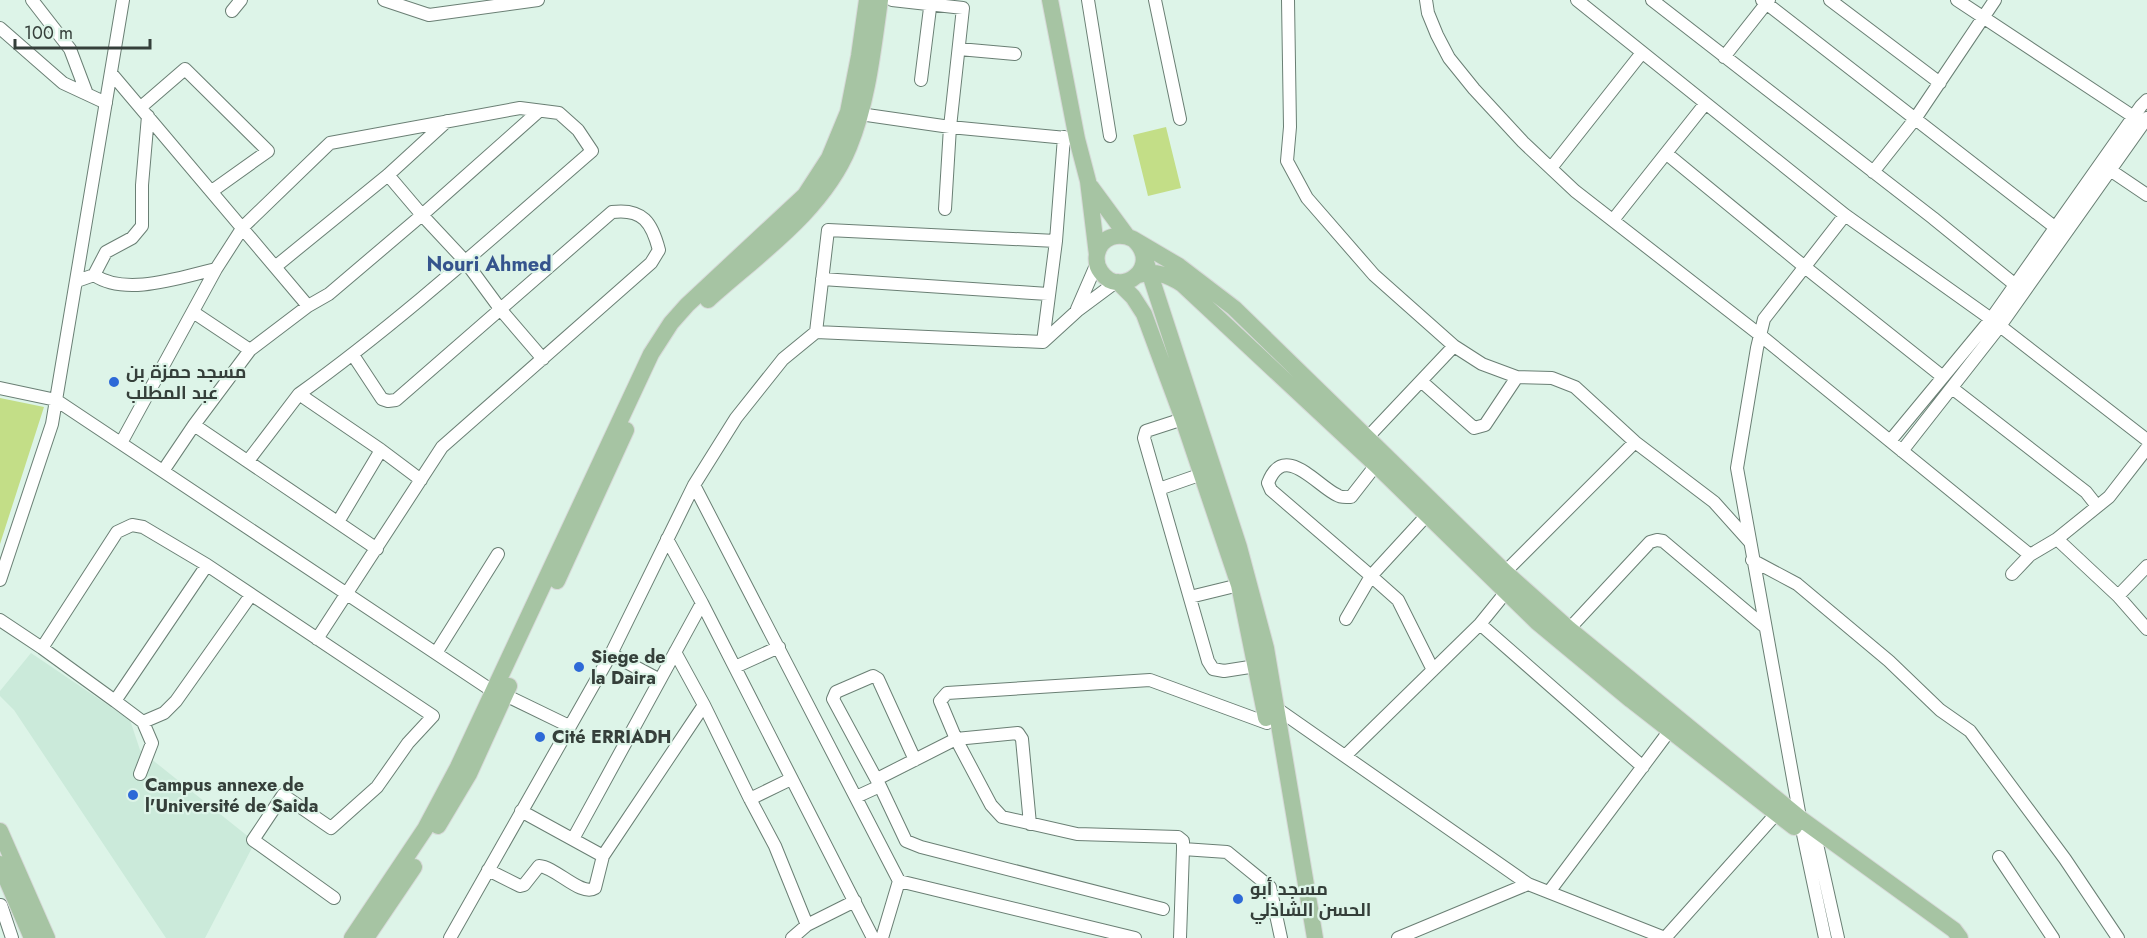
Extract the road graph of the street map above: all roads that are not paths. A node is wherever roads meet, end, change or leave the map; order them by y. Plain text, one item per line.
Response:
1 (32, 0) edge
2 (123, 0) edge
3 (241, 0) edge
4 (384, 0) edge
5 (538, 0) edge
6 (867, 0) edge
7 (880, 0) edge
8 (892, 0) edge
9 (1050, 0) edge
10 (1088, 0) edge
11 (1155, 0) edge
12 (1288, 0) edge
13 (1426, 0) edge
14 (1576, 0) edge
15 (1652, 0) edge
16 (1830, 0) edge
17 (1957, 0) edge
18 (1995, 0) edge
19 (1766, 1) edge
20 (931, 3) edge
21 (965, 4) edge
22 (232, 11) dead end
23 (1983, 18) junction
24 (0, 28) edge
25 (959, 49) junction
26 (1015, 54) dead end
27 (1641, 54) junction
28 (1724, 57) junction
29 (111, 73) junction
30 (921, 81) dead end
31 (1940, 83) junction
32 (87, 94) junction
33 (2147, 100) edge
34 (106, 103) junction
35 (1705, 104) junction
36 (538, 111) junction
37 (144, 112) junction
38 (860, 114) junction
39 (1180, 119) dead end
40 (1915, 119) junction
41 (2141, 119) edge
42 (447, 120) junction
43 (950, 127) junction
44 (1110, 136) dead end
45 (1071, 138) junction
46 (1667, 154) junction
47 (1551, 168) junction
48 (2110, 170) junction
49 (1873, 172) junction
50 (388, 175) junction
51 (1088, 181) junction
52 (212, 191) junction
53 (2147, 195) edge
54 (945, 209) dead end
55 (422, 215) junction
56 (1845, 215) junction
57 (1613, 220) junction
58 (243, 227) junction
59 (2060, 231) junction
60 (1056, 241) junction
61 (1134, 241) junction
62 (1097, 259) junction
63 (465, 261) junction
64 (275, 267) junction
65 (1806, 268) junction
66 (216, 269) junction
67 (1143, 273) junction
68 (94, 275) junction
69 (822, 279) junction
70 (76, 281) junction
71 (1117, 282) junction
72 (2019, 288) junction
73 (1048, 294) junction
74 (308, 306) junction
75 (501, 310) junction
76 (1077, 311) junction
77 (193, 312) junction
78 (1995, 322) junction
79 (816, 332) junction
80 (1760, 335) junction
81 (1043, 342) junction
82 (1454, 346) junction
83 (250, 350) junction
84 (352, 355) junction
85 (543, 359) junction
86 (1517, 377) junction
87 (1943, 377) junction
88 (1421, 381) junction
89 (0, 388) edge
90 (1952, 388) junction
91 (299, 394) junction
92 (56, 400) junction
93 (1183, 419) junction
94 (194, 425) junction
95 (1367, 438) junction
96 (2147, 440) edge
97 (1890, 441) junction
98 (1635, 442) junction
99 (121, 443) junction
100 (2147, 448) edge
101 (381, 450) junction
102 (1902, 451) junction
103 (248, 461) junction
104 (1376, 465) junction
105 (163, 471) junction
106 (1202, 474) junction
107 (421, 480) junction
108 (694, 485) junction
109 (1159, 489) junction
110 (2097, 506) junction
111 (1427, 515) junction
112 (338, 522) junction
113 (667, 539) junction
114 (2057, 539) junction
115 (1749, 541) junction
116 (376, 549) junction
117 (498, 554) dead end
118 (2030, 555) junction
119 (1752, 560) junction
120 (207, 565) junction
121 (2147, 566) edge
122 (1505, 572) junction
123 (2012, 574) dead end
124 (1371, 576) junction
125 (0, 580) edge
126 (1239, 585) junction
127 (1506, 592) junction
128 (348, 594) junction
129 (251, 595) junction
130 (2118, 596) junction
131 (1190, 597) junction
132 (702, 603) junction
133 (1346, 619) dead end
134 (0, 620) edge
135 (1480, 624) junction
136 (1765, 627) junction
137 (1569, 629) junction
138 (2147, 629) edge
139 (317, 639) junction
140 (779, 647) junction
141 (42, 648) junction
142 (675, 652) junction
143 (436, 653) junction
144 (611, 654) junction
145 (1256, 666) junction
146 (735, 667) junction
147 (1433, 670) junction
148 (660, 680) junction
149 (500, 693) junction
150 (115, 701) junction
151 (704, 705) junction
152 (1276, 708) junction
153 (143, 722) junction
154 (1267, 723) junction
155 (569, 726) junction
156 (1670, 730) junction
157 (956, 739) junction
158 (1345, 756) junction
159 (915, 759) junction
160 (1642, 767) junction
161 (140, 774) dead end
162 (791, 779) junction
163 (879, 782) junction
164 (856, 797) junction
165 (750, 799) junction
166 (521, 811) junction
167 (1776, 814) junction
168 (1030, 824) junction
169 (0, 831) edge
170 (1807, 832) junction
171 (573, 839) junction
172 (1183, 849) junction
173 (603, 856) junction
174 (1999, 856) dead end
175 (0, 864) edge
176 (488, 870) junction
177 (899, 881) junction
178 (1528, 884) junction
179 (1549, 892) junction
180 (334, 898) dead end
181 (855, 901) junction
182 (1, 905) edge
183 (1163, 909) dead end
184 (807, 925) junction
185 (12, 938) edge
186 (32, 938) edge
187 (47, 938) edge
188 (352, 938) edge
189 (366, 938) edge
190 (450, 938) edge
191 (792, 938) edge
192 (873, 938) edge
193 (882, 938) edge
194 (1135, 938) edge
195 (1180, 938) edge
196 (1281, 938) edge
197 (1303, 938) edge
198 (1315, 938) edge
199 (1398, 938) edge
200 (1665, 938) edge
201 (1825, 938) edge
202 (1838, 938) edge
203 (1949, 938) edge
204 (1960, 938) edge
205 (2053, 938) edge
206 (2118, 938) edge

1 - 32 street
2 - 29 street
3 - 22 street
4 - 5 street
6 - 149 main road
7 - 38 main road
8 - 20 street
9 - 45 main road
10 - 44 street
11 - 39 street
12 - 82 street
13 - 47 street
14 - 27 street
15 - 28 street
16 - 31 street
17 - 23 street
18 - 23 street
19 - 28 street
19 - 40 street
20 - 21 street
20 - 30 street
21 - 25 street
23 - 31 street
23 - 41 street
24 - 32 street
25 - 26 street
25 - 43 street
27 - 35 street
27 - 47 street
28 - 49 street
29 - 34 street
29 - 37 street
31 - 40 street
32 - 34 street
33 - 41 street
34 - 70 street
35 - 46 street
35 - 56 street
36 - 42 street
36 - 55 street
36 - 63 street
37 - 52 street
37 - 52 street
37 - 68 street
38 - 43 street
38 - 149 main road
40 - 49 street
40 - 59 street
41 - 48 street
41 - 59 street
42 - 50 street
42 - 58 street
43 - 45 street
43 - 54 street
45 - 51 main road
45 - 60 street
46 - 57 street
46 - 65 street
47 - 57 street
48 - 53 street
48 - 59 street
49 - 72 street
50 - 55 street
50 - 64 street
51 - 61 main road
51 - 62 main road
52 - 58 street
55 - 63 street
55 - 74 street
56 - 65 street
56 - 78 street
57 - 80 street
58 - 64 street
58 - 66 street
59 - 72 street
60 - 69 street
60 - 73 street
61 - 62 main road
61 - 67 main road
61 - 95 main road
62 - 71 main road
62 - 76 street
63 - 75 street
63 - 84 street
64 - 74 street
65 - 80 street
65 - 87 street
66 - 68 street
66 - 77 street
67 - 71 main road
67 - 104 main road
67 - 152 main road
68 - 70 street
69 - 73 street
69 - 79 street
70 - 92 street
71 - 76 street
71 - 93 main road
72 - 78 street
73 - 81 street
74 - 83 street
75 - 84 street
75 - 85 street
75 - 85 street
76 - 81 street
77 - 83 street
77 - 99 street
78 - 87 street
78 - 90 street
78 - 96 street
79 - 81 street
79 - 108 street
80 - 97 street
80 - 115 street
82 - 86 street
82 - 88 street
83 - 94 street
84 - 91 street
85 - 107 street
86 - 88 street
86 - 98 street
87 - 97 street
88 - 95 street
89 - 92 street
90 - 102 street
90 - 110 street
91 - 101 street
91 - 103 street
92 - 99 street
92 - 125 street
93 - 106 main road
93 - 109 street
94 - 103 street
94 - 105 street
95 - 122 main road
97 - 102 street
98 - 115 street
98 - 122 street
99 - 105 street
100 - 110 street
101 - 107 street
101 - 112 street
102 - 118 street
103 - 112 street
104 - 111 main road
104 - 124 street
105 - 128 street
106 - 109 street
106 - 126 main road
107 - 116 street
108 - 113 street
108 - 140 street
109 - 131 street
110 - 114 street
111 - 124 street
111 - 127 main road
112 - 116 street
113 - 132 street
113 - 144 street
114 - 118 street
114 - 130 street
115 - 119 street
116 - 128 street
117 - 143 street
118 - 123 street
119 - 136 street
119 - 206 street
120 - 129 street
120 - 141 street
120 - 150 street
121 - 130 street
122 - 137 main road
124 - 133 street
124 - 147 street
126 - 131 street
126 - 145 main road
127 - 135 street
127 - 156 main road
128 - 139 street
128 - 143 street
129 - 139 street
129 - 153 street
130 - 138 street
131 - 145 street
132 - 142 street
132 - 146 street
134 - 141 street
135 - 147 street
135 - 160 street
136 - 137 street
136 - 170 street
137 - 170 main road
139 - 180 street
140 - 146 street
140 - 164 street
141 - 150 street
142 - 148 street
142 - 151 street
143 - 149 street
144 - 148 street
144 - 155 street
145 - 154 main road
146 - 162 street
147 - 158 street
148 - 171 street
149 - 155 street
149 - 188 main road
149 - 189 main road
150 - 153 street
151 - 165 street
151 - 173 street
152 - 158 street
152 - 198 main road
153 - 161 street
154 - 157 street
154 - 197 main road
155 - 166 street
156 - 160 street
156 - 167 main road
157 - 159 street
157 - 168 street
157 - 168 street
158 - 178 street
159 - 163 street
159 - 163 street
160 - 179 street
162 - 165 street
162 - 181 street
163 - 164 street
163 - 183 street
164 - 177 street
165 - 184 street
166 - 171 street
166 - 176 street
167 - 170 main road
167 - 200 street
168 - 172 street
169 - 187 main road
170 - 201 street
170 - 202 street
170 - 203 main road
170 - 204 main road
171 - 173 street
172 - 195 street
172 - 196 street
173 - 176 street
174 - 205 street
175 - 186 main road
176 - 190 street
177 - 193 street
177 - 194 street
178 - 179 street
178 - 199 street
179 - 200 street
181 - 184 street
181 - 192 street
182 - 185 street
184 - 191 street

